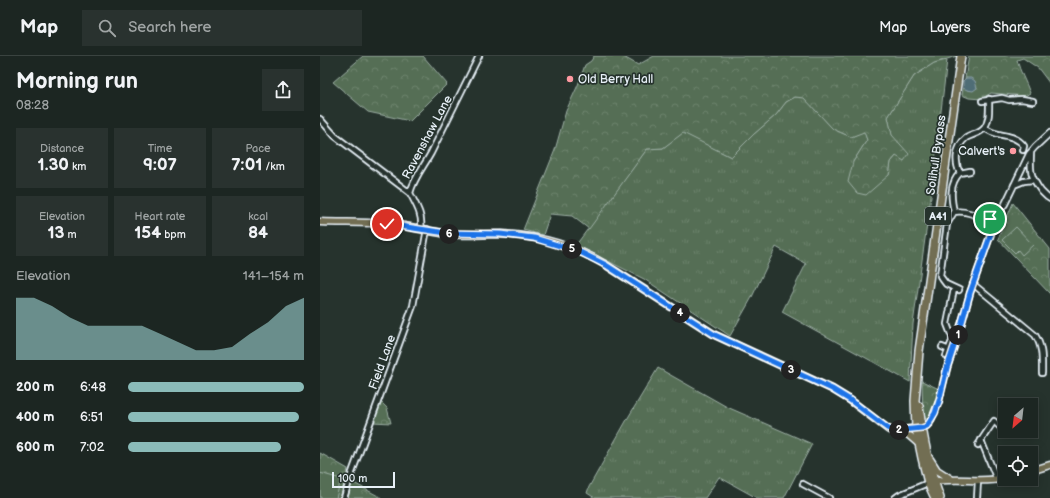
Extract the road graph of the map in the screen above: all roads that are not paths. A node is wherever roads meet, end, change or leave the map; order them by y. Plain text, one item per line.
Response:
1 (479, 56) edge
2 (961, 56) edge
3 (989, 100) junction
4 (1026, 100) junction
5 (982, 101) dead end
6 (1032, 101) dead end
7 (1025, 106) dead end
8 (320, 119) edge
9 (985, 128) junction
10 (1050, 133) edge
11 (1025, 146) dead end
12 (1031, 152) junction
13 (970, 171) dead end
14 (960, 173) junction
15 (1033, 180) junction
16 (1014, 186) junction
17 (410, 193) junction
18 (1050, 200) edge
19 (954, 212) junction
20 (996, 217) junction
21 (989, 221) junction
22 (320, 222) edge
23 (993, 228) junction
24 (424, 229) junction
25 (973, 284) junction
26 (954, 288) junction
27 (960, 290) dead end
28 (942, 347) dead end
29 (948, 350) junction
30 (946, 356) dead end
31 (1042, 373) dead end
32 (998, 425) edge
33 (919, 428) junction
34 (903, 430) junction
35 (982, 440) junction
36 (918, 443) junction
37 (978, 445) dead end
38 (926, 450) junction
39 (1050, 466) edge
40 (1038, 469) edge
41 (951, 479) junction
42 (997, 480) joint
43 (978, 481) junction
44 (931, 482) junction
45 (803, 484) dead end
46 (344, 498) edge
47 (828, 498) edge
48 (896, 498) edge
49 (935, 498) edge
50 (940, 498) edge
51 (977, 498) edge

1 - 17 street, Ravenshaw Lane
2 - 33 highway, Solihull Bypass / A41
3 - 4 street
3 - 5 street
3 - 9 street
4 - 6 street
4 - 7 street
8 - 17 street
9 - 11 street
9 - 14 street
10 - 12 street
12 - 15 street
12 - 16 street
13 - 14 street
14 - 19 street
15 - 16 street
15 - 18 street
16 - 20 street
17 - 24 street, Ravenshaw Lane
19 - 21 street
19 - 26 street
20 - 21 street
20 - 23 street
21 - 23 street
22 - 24 main road
23 - 25 street
24 - 34 main road
24 - 46 street, Field Lane
25 - 31 street
25 - 33 street
26 - 27 street
26 - 29 street
28 - 29 street
29 - 30 street
32 - 35 street
33 - 34 main road
33 - 36 highway, Solihull Bypass / A41
33 - 38 highway, Solihull Bypass / A41
34 - 36 main road
35 - 37 street
35 - 42 street
36 - 44 highway, Solihull Bypass / A41
38 - 41 main road
38 - 44 highway, Solihull Bypass / A41
39 - 40 main road
41 - 43 main road
41 - 44 main road
42 - 43 main road
43 - 51 street
44 - 48 street
44 - 49 highway, Solihull Bypass / A41
44 - 50 highway, Solihull Bypass / A41
45 - 47 street

